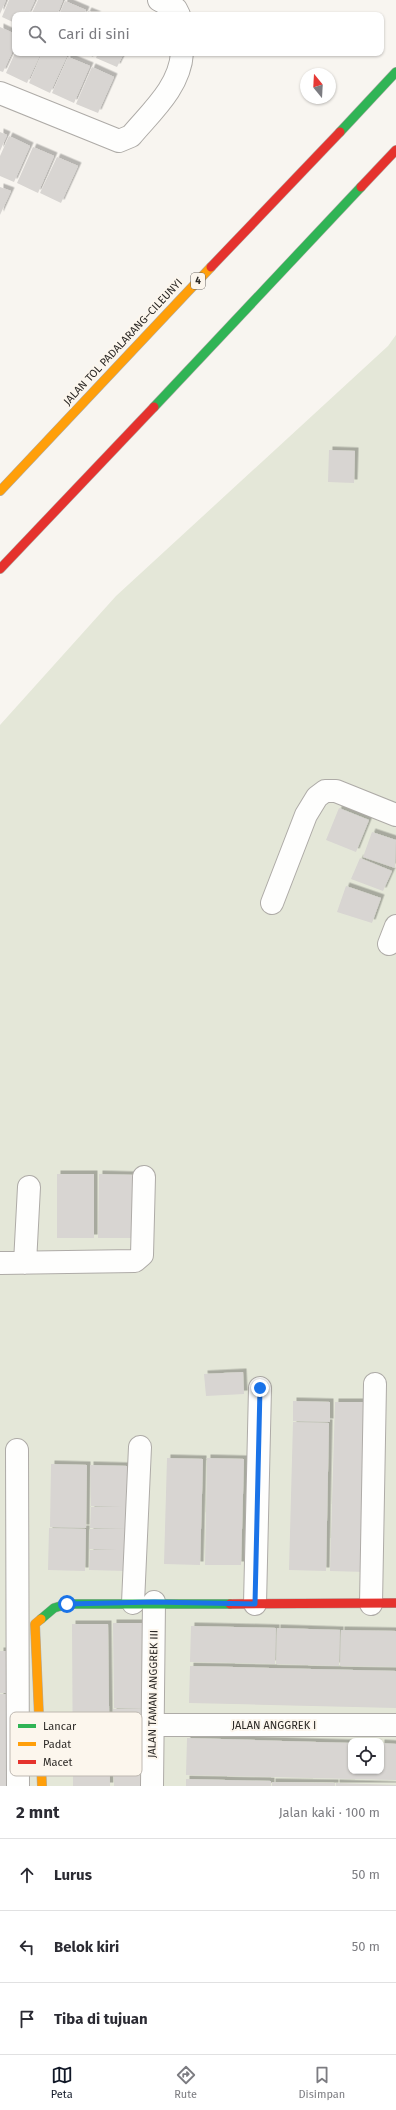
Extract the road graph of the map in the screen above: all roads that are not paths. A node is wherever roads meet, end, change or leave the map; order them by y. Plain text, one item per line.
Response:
1 (159, 0) edge
2 (178, 12) edge
3 (182, 56) edge
4 (396, 72) edge
5 (0, 93) edge
6 (396, 150) edge
7 (0, 490) edge
8 (0, 569) edge
9 (396, 815) edge
10 (272, 903) dead end
11 (144, 1177) dead end
12 (30, 1187) dead end
13 (0, 1263) edge
14 (25, 1263) junction
15 (375, 1384) dead end
16 (260, 1388) dead end
17 (140, 1447) dead end
18 (17, 1450) dead end
19 (143, 1603) junction
20 (396, 1603) edge
21 (255, 1604) junction
22 (371, 1604) junction
23 (18, 1627) edge
24 (18, 1712) edge
25 (31, 1712) edge
26 (152, 1725) junction
27 (396, 1725) edge
28 (40, 1776) edge
29 (42, 1786) edge
30 (152, 1786) edge

1 - 2 street
3 - 5 street
4 - 7 main road, JALAN TOL PADALARANG–CILEUNYI / 4
6 - 8 main road
9 - 10 street
11 - 14 street
12 - 14 street
13 - 14 street
15 - 22 street
16 - 21 street
17 - 19 street, JALAN TAMAN ANGGREK III
18 - 23 street
19 - 21 main road
19 - 23 main road
19 - 26 street, JALAN TAMAN ANGGREK III
20 - 22 main road
21 - 22 main road
23 - 24 street
23 - 25 main road
26 - 27 street, JALAN ANGGREK I
26 - 30 street, JALAN TAMAN ANGGREK III
28 - 29 main road

